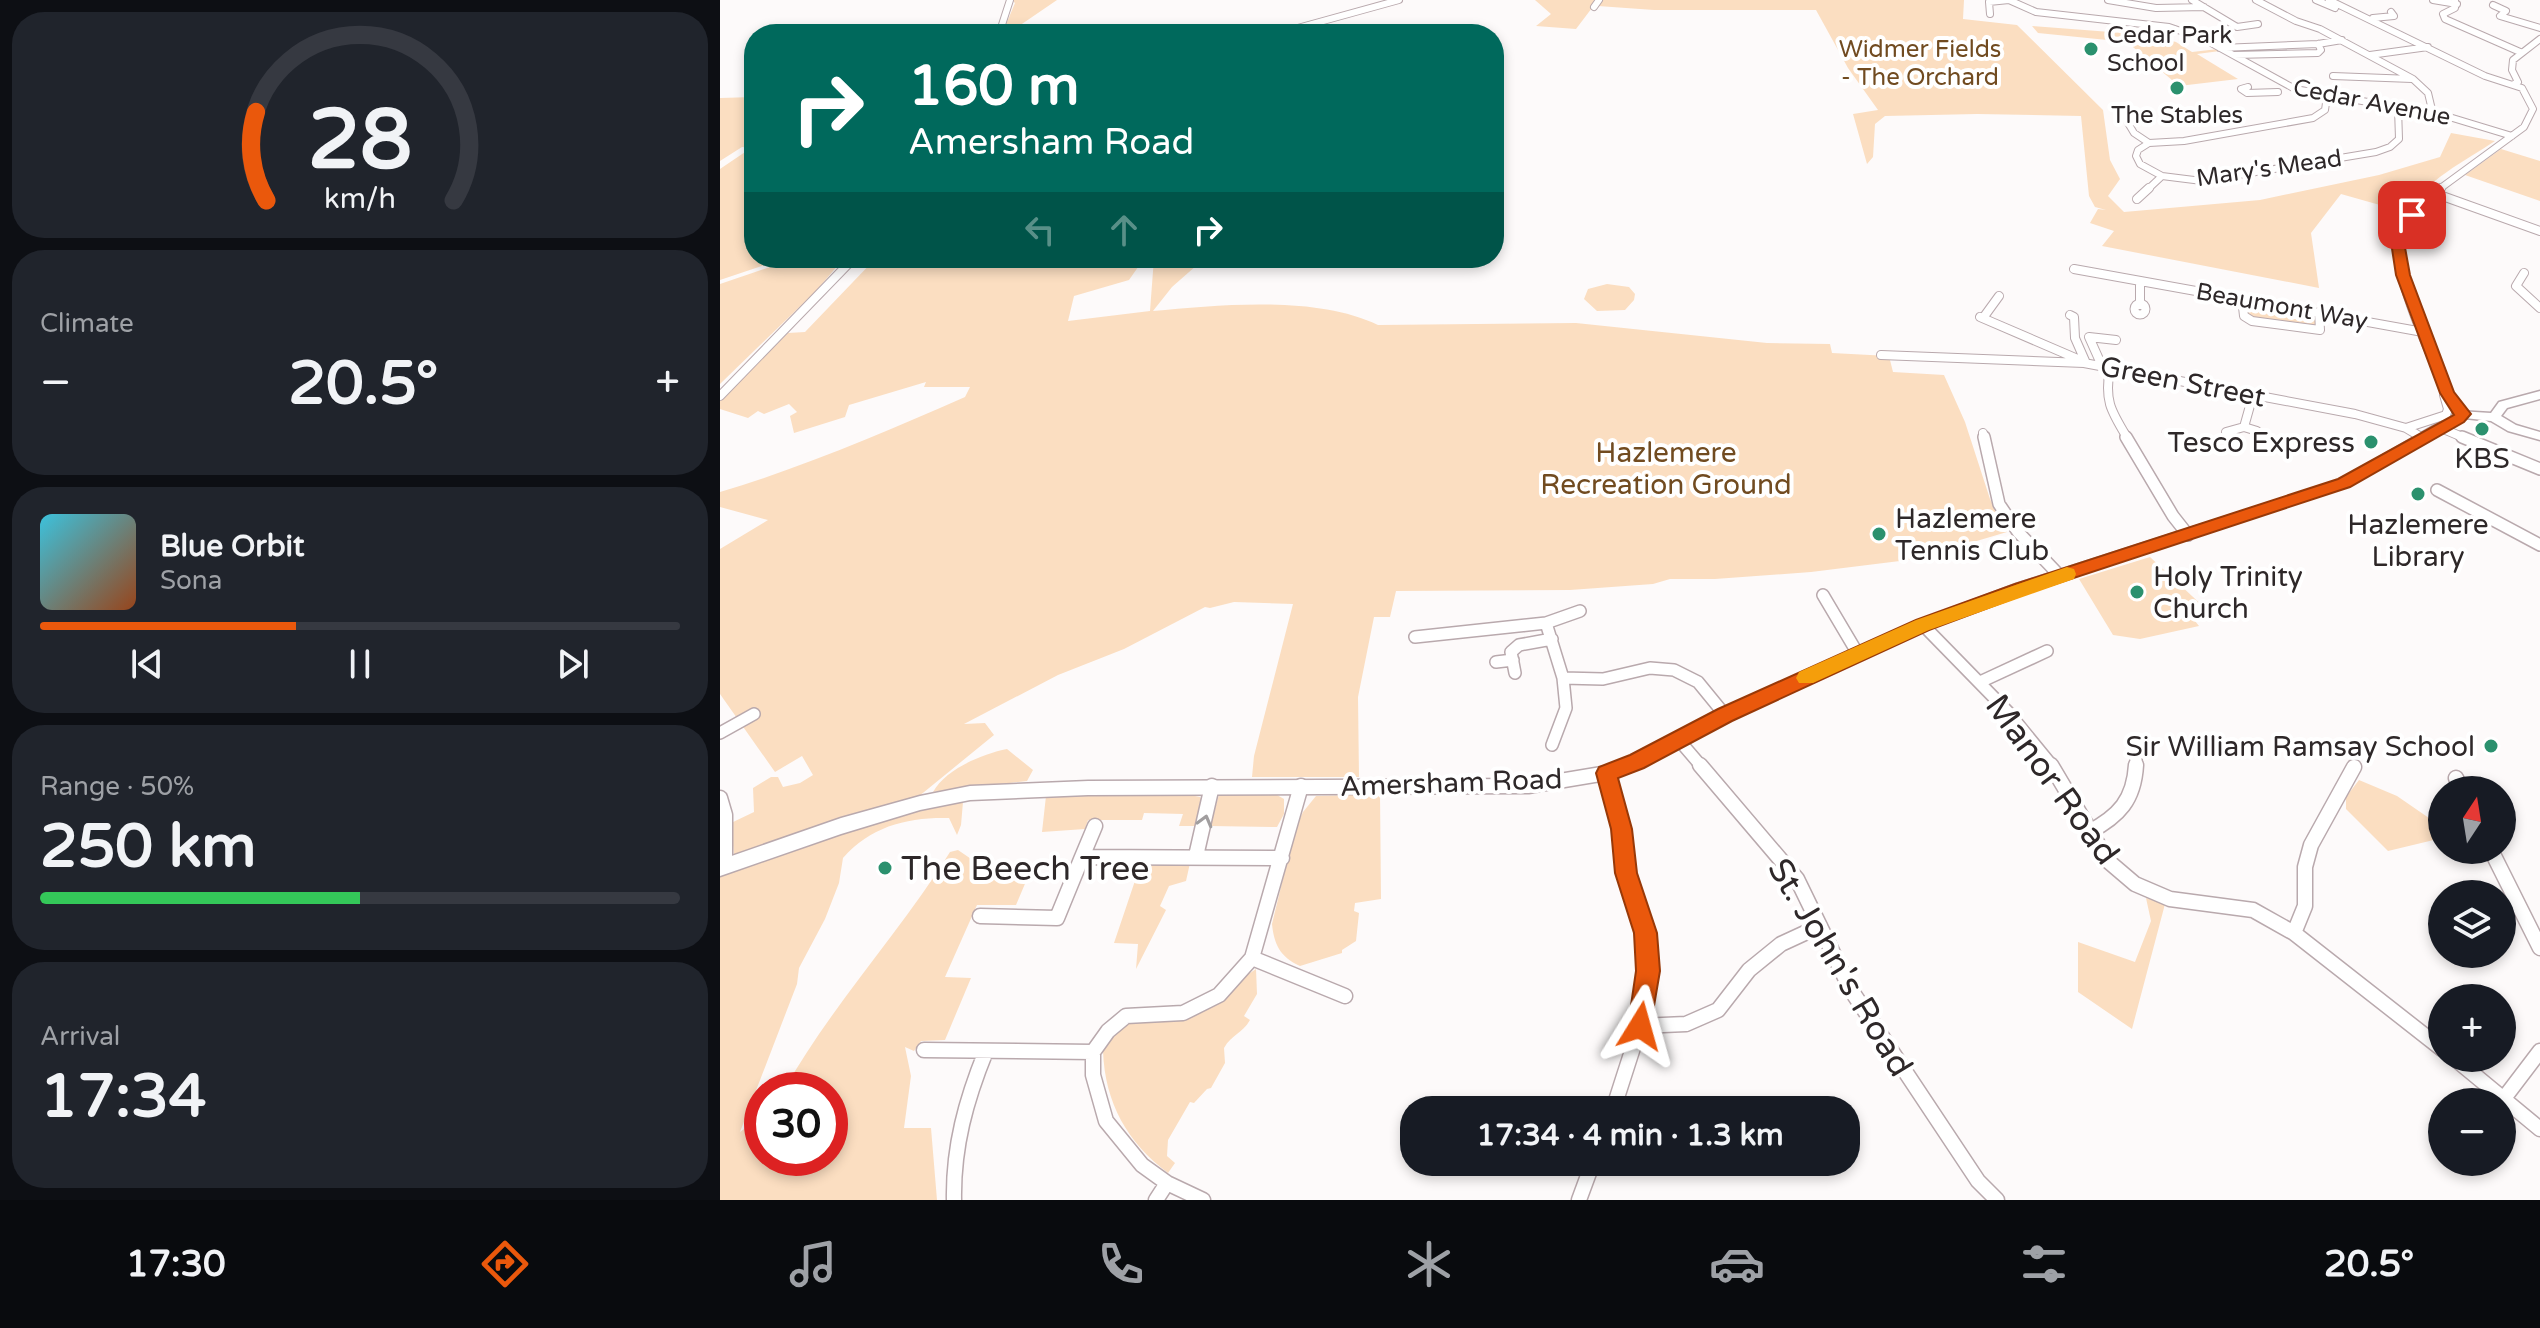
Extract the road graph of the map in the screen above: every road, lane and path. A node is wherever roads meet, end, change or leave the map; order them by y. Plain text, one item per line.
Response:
1 (1010, 0) edge
2 (1399, 0) edge
3 (1599, 0) edge
4 (2009, 0) edge
5 (2146, 0) edge
6 (2192, 0) edge
7 (2256, 0) edge
8 (2316, 0) edge
9 (2329, 0) edge
10 (2433, 0) edge
11 (2456, 2) edge
12 (2109, 3) edge
13 (2493, 5) dead end
14 (1594, 7) dead end
15 (2204, 7) junction
16 (2149, 8) junction
17 (2391, 12) dead end
18 (2115, 13) dead end
19 (1990, 14) dead end
20 (2367, 15) junction
21 (2124, 22) junction
22 (1002, 24) edge
23 (1312, 24) edge
24 (2258, 24) dead end
25 (2540, 28) edge
26 (2540, 39) edge
27 (2342, 40) junction
28 (2318, 44) junction
29 (2429, 47) junction
30 (2220, 48) junction
31 (2418, 48) junction
32 (2520, 52) junction
33 (2233, 55) junction
34 (2369, 55) junction
35 (2333, 76) dead end
36 (2413, 79) junction
37 (2514, 84) junction
38 (2248, 87) dead end
39 (2278, 92) dead end
40 (2327, 96) junction
41 (2398, 108) junction
42 (2536, 113) edge
43 (2433, 114) junction
44 (2128, 123) dead end
45 (2512, 136) junction
46 (2149, 143) junction
47 (2162, 176) junction
48 (2434, 193) junction
49 (2137, 199) dead end
50 (2540, 231) edge
51 (844, 268) edge
52 (2074, 269) dead end
53 (2524, 273) dead end
54 (2140, 281) junction
55 (1999, 296) dead end
56 (2242, 298) junction
57 (2140, 305) dead end
58 (2540, 308) edge
59 (2319, 312) junction
60 (2070, 315) dead end
61 (2423, 332) junction
62 (2116, 340) dead end
63 (1881, 355) dead end
64 (2085, 363) junction
65 (2106, 367) junction
66 (2447, 393) junction
67 (2253, 395) junction
68 (2540, 395) edge
69 (720, 396) edge
70 (2463, 414) junction
71 (2494, 417) junction
72 (2244, 427) junction
73 (2406, 428) junction
74 (2441, 428) junction
75 (2257, 431) dead end
76 (1983, 433) dead end
77 (2540, 436) edge
78 (2421, 437) junction
79 (2233, 443) dead end
80 (2540, 469) edge
81 (2437, 490) dead end
82 (2188, 535) junction
83 (2540, 545) edge
84 (2060, 576) junction
85 (1823, 595) dead end
86 (1580, 611) dead end
87 (1546, 623) junction
88 (1923, 625) junction
89 (1415, 637) dead end
90 (1552, 639) junction
91 (2047, 651) dead end
92 (1858, 654) junction
93 (1513, 660) junction
94 (1496, 662) dead end
95 (1515, 673) dead end
96 (1563, 678) junction
97 (1980, 682) junction
98 (754, 714) dead end
99 (1725, 715) junction
100 (720, 733) edge
101 (1678, 739) junction
102 (1552, 745) dead end
103 (2136, 747) dead end
104 (2354, 767) dead end
105 (1607, 773) junction
106 (1212, 786) junction
107 (1301, 786) junction
108 (720, 798) edge
109 (1095, 826) dead end
110 (2089, 832) junction
111 (1196, 856) junction
112 (1082, 857) junction
113 (1282, 858) junction
114 (2498, 864) edge
115 (722, 867) edge
116 (980, 916) dead end
117 (1820, 926) junction
118 (2294, 933) junction
119 (2540, 948) edge
120 (1252, 958) junction
121 (1345, 996) dead end
122 (1640, 1026) junction
123 (2428, 1038) edge
124 (924, 1050) dead end
125 (986, 1051) junction
126 (2540, 1051) edge
127 (1093, 1052) junction
128 (2472, 1072) edge
129 (2493, 1088) edge
130 (2512, 1088) edge
131 (1618, 1096) edge
132 (2516, 1107) edge
133 (2540, 1129) edge
134 (1588, 1176) edge
135 (1167, 1183) junction
136 (954, 1200) edge
137 (1156, 1200) edge
138 (1203, 1200) edge
139 (1579, 1200) edge
140 (1997, 1200) edge

1 - 22 street
2 - 23 street
3 - 14 street
4 - 19 street
4 - 21 street, Cedar Avenue
5 - 16 street
6 - 15 street
7 - 27 street
8 - 31 street
9 - 20 street
10 - 11 street
11 - 32 street
12 - 16 street
13 - 25 street
15 - 16 street
15 - 24 street
17 - 20 street
18 - 21 street
20 - 29 street
21 - 30 street, Cedar Avenue
26 - 32 street
27 - 28 street
27 - 34 street
28 - 30 street
28 - 33 street
29 - 31 street
29 - 37 street
30 - 33 street, Cedar Avenue
31 - 34 street
32 - 37 street
33 - 40 street, Cedar Avenue
34 - 36 street
35 - 36 street
36 - 43 street
37 - 42 street
38 - 39 street
40 - 41 street, Cedar Avenue
40 - 46 street, Mary's Mead
41 - 43 street, Cedar Avenue
41 - 47 street, Mary's Mead
42 - 45 street
43 - 45 street, Cedar Avenue
44 - 46 street
45 - 48 street
46 - 47 street, Mary's Mead
47 - 49 street
48 - 50 street
48 - 61 street
51 - 69 street
52 - 54 street, Beaumont Way
53 - 58 street
54 - 56 street, Beaumont Way
54 - 57 street
55 - 64 street
56 - 59 street, Beaumont Way
56 - 59 street
59 - 61 street, Beaumont Way
60 - 64 street
61 - 66 street
62 - 65 street
63 - 64 street, Green Street
64 - 65 street, Green Street
65 - 67 street, Green Street
65 - 82 street
66 - 70 street
66 - 73 street
67 - 72 street
67 - 73 street, Green Street
68 - 71 main road
70 - 71 main road
70 - 74 main road, Amersham Road
71 - 77 main road
72 - 75 street
72 - 79 street
73 - 78 street, Green Street
74 - 78 main road, Amersham Road
74 - 80 street
76 - 84 street
78 - 82 main road, Amersham Road
81 - 83 street
82 - 84 main road, Amersham Road
84 - 88 main road, Amersham Road
85 - 92 street
86 - 87 street
87 - 89 street
87 - 90 street
88 - 92 main road, Amersham Road
88 - 97 street, Manor Road
90 - 93 street
90 - 96 street
91 - 97 street
92 - 99 main road, Amersham Road
93 - 94 street
93 - 95 street
96 - 99 street
96 - 102 street
97 - 110 street, Manor Road
98 - 100 street
99 - 101 main road, Amersham Road
101 - 105 main road, Amersham Road
101 - 117 street, St. John's Road
103 - 110 street
104 - 118 street
105 - 107 main road, Amersham Road
105 - 122 street
106 - 107 main road, Amersham Road
111 -> 106 street
106 - 115 main road, Amersham Road
107 - 113 street
108 - 115 street
109 - 112 street
110 - 118 street, Manor Road
111 - 112 street
111 - 113 street
112 - 116 street
113 - 120 street
114 - 119 street
117 - 122 street
117 - 140 street, St. John's Road
118 - 123 street, Manor Road
120 - 121 street
120 - 127 street
122 - 131 street
124 - 125 street
125 - 127 street
125 - 136 street
126 - 130 street
127 - 135 street
128 - 129 street
132 - 133 street
134 - 139 street
135 - 137 street
135 - 138 street

